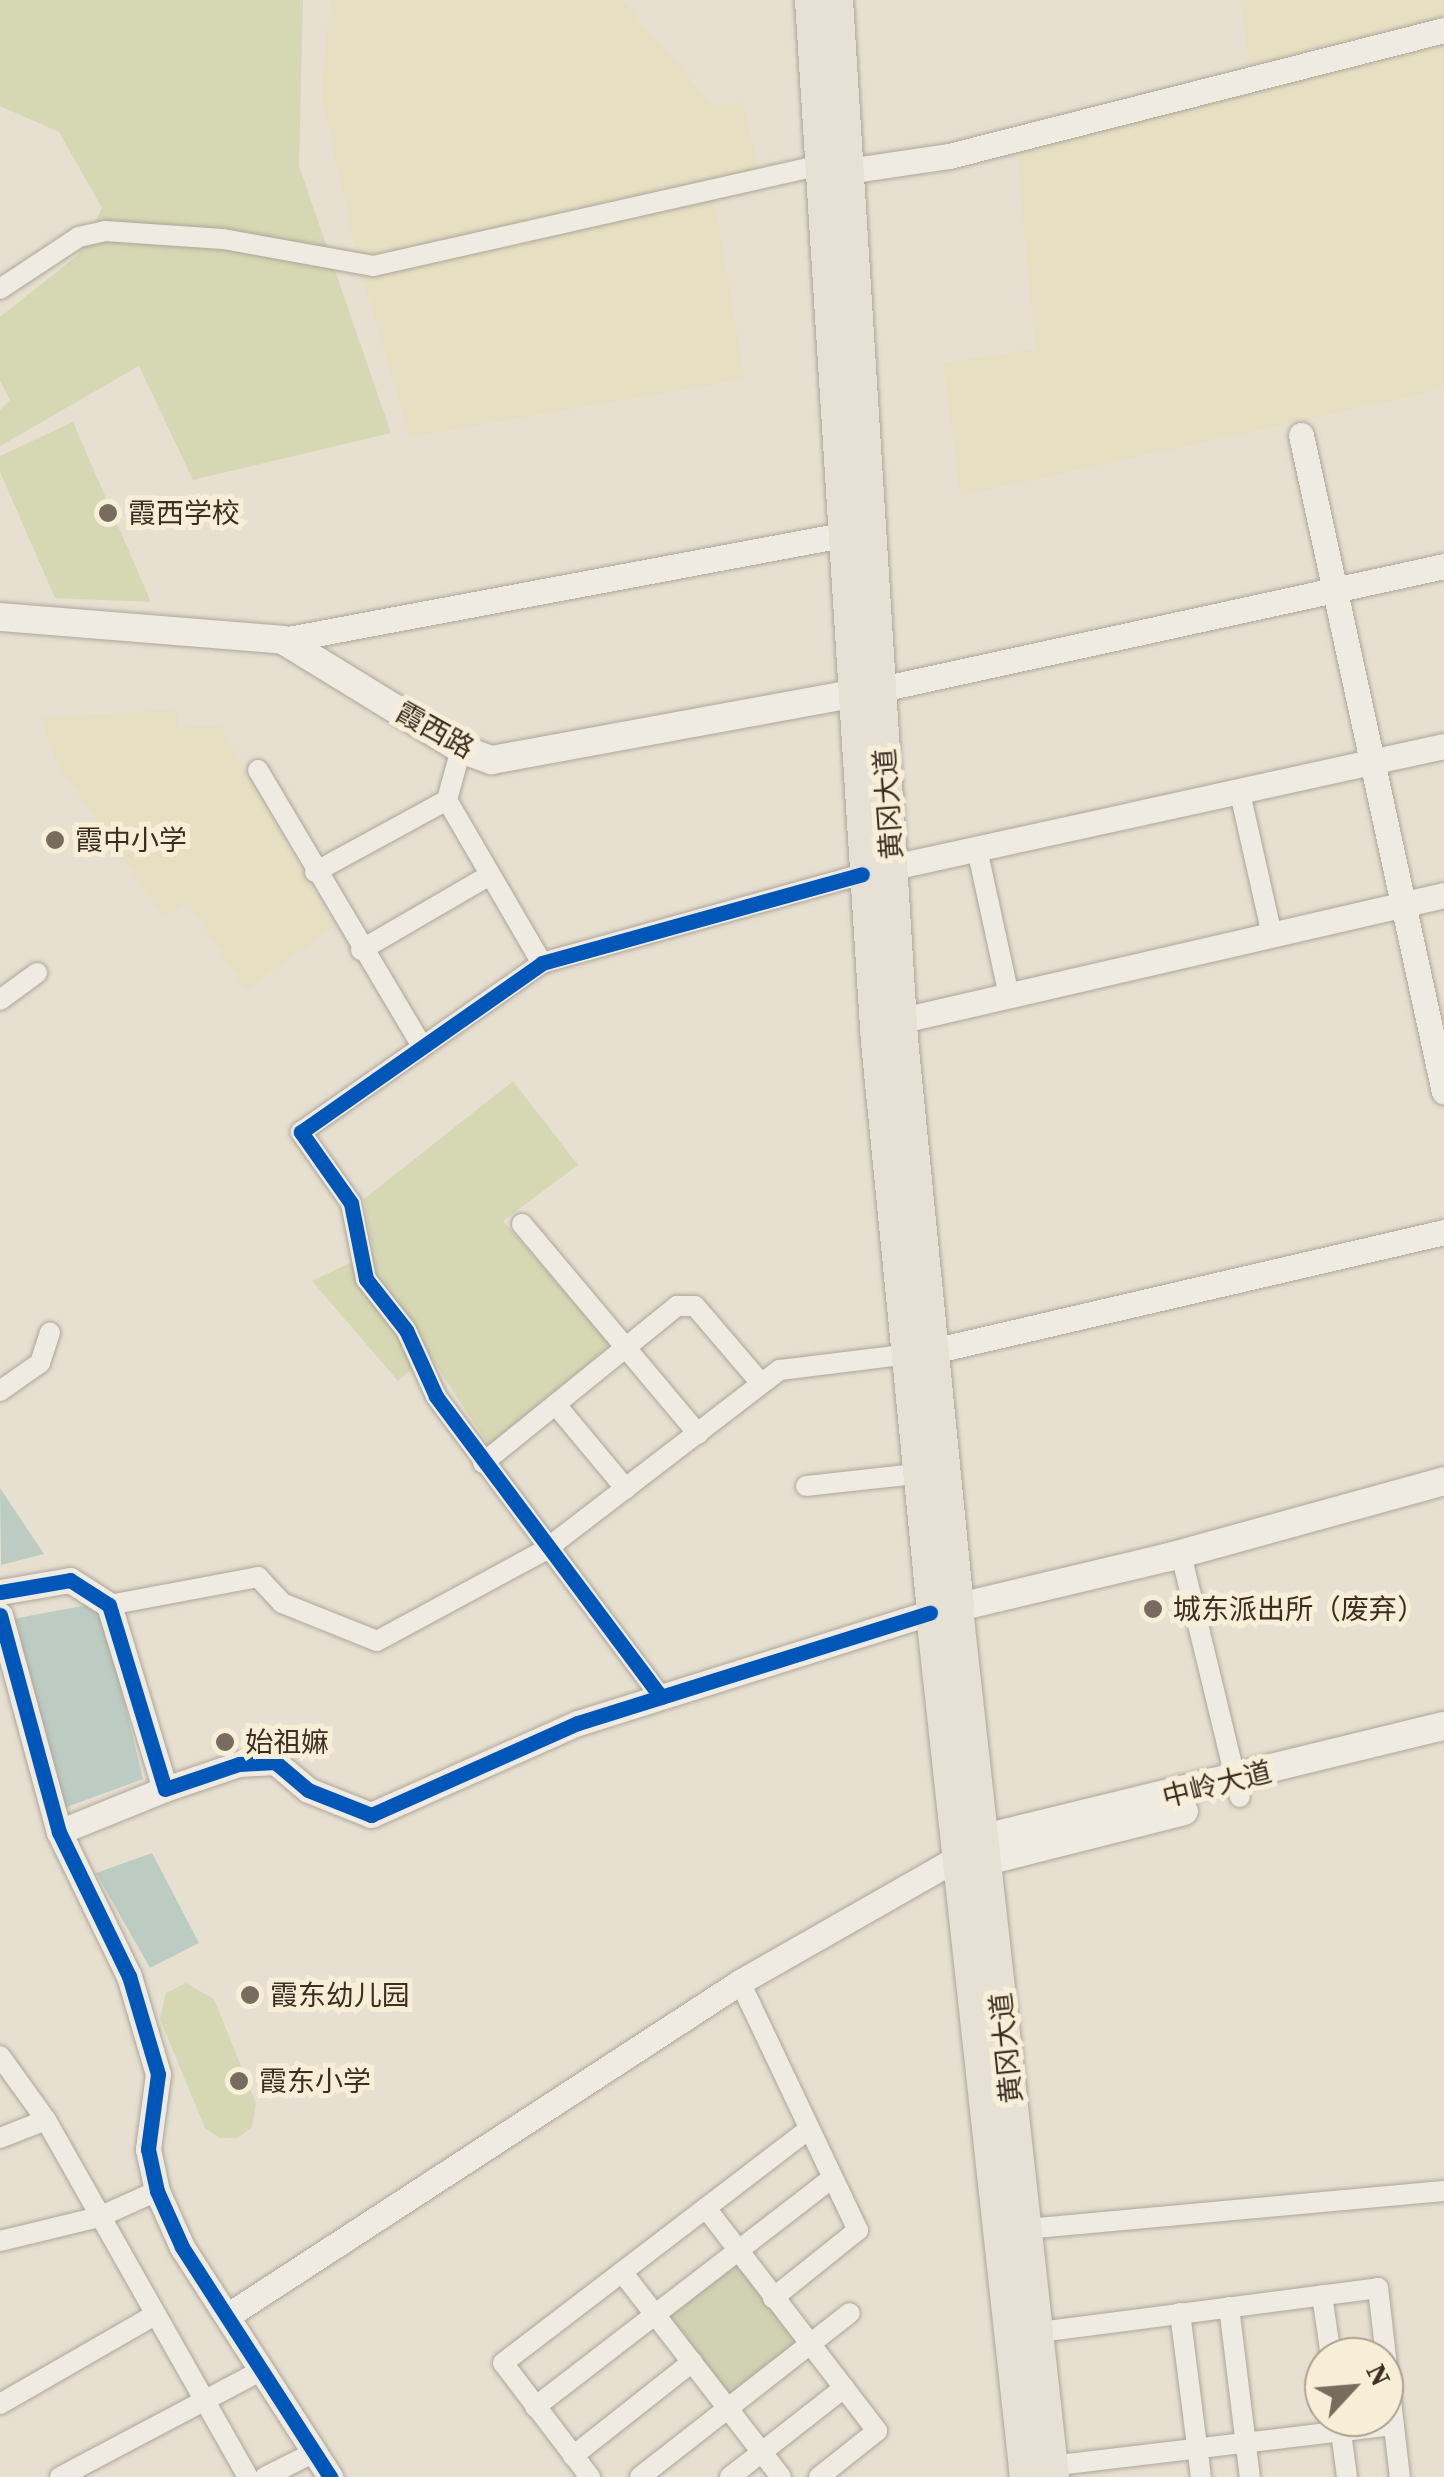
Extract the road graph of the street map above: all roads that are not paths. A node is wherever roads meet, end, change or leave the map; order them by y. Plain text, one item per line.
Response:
1 (810, 0) edge
2 (837, 0) edge
3 (1444, 30) edge
4 (816, 166) dead end
5 (847, 170) dead end
6 (0, 289) edge
7 (1301, 435) dead end
8 (842, 535) dead end
9 (1444, 566) edge
10 (1337, 590) junction
11 (0, 617) edge
12 (283, 640) junction
13 (881, 688) joint
14 (1444, 746) edge
15 (461, 749) junction
16 (1373, 762) junction
17 (258, 770) dead end
18 (1240, 792) junction
19 (448, 800) junction
20 (977, 849) junction
21 (893, 867) dead end
22 (315, 872) junction
23 (862, 874) dead end
24 (490, 875) junction
25 (1444, 895) edge
26 (1404, 904) junction
27 (1272, 935) junction
28 (362, 950) junction
29 (542, 963) junction
30 (37, 974) dead end
31 (1010, 996) junction
32 (0, 1000) edge
33 (875, 1026) dead end
34 (422, 1046) junction
35 (1444, 1092) edge
36 (522, 1224) dead end
37 (1444, 1232) edge
38 (50, 1333) dead end
39 (626, 1348) junction
40 (937, 1350) dead end
41 (903, 1355) dead end
42 (760, 1382) junction
43 (0, 1391) edge
44 (556, 1406) junction
45 (698, 1434) junction
46 (483, 1463) junction
47 (914, 1474) dead end
48 (1444, 1481) edge
49 (806, 1486) dead end
50 (626, 1489) junction
51 (545, 1550) junction
52 (1181, 1554) junction
53 (0, 1592) edge
54 (109, 1605) junction
55 (942, 1612) junction
56 (0, 1616) edge
57 (661, 1698) junction
58 (1444, 1726) edge
59 (1444, 1744) edge
60 (1238, 1788) junction
61 (166, 1789) junction
62 (59, 1832) junction
63 (990, 1849) dead end
64 (957, 1858) dead end
65 (740, 1982) junction
66 (0, 2056) edge
67 (46, 2120) junction
68 (810, 2129) junction
69 (0, 2138) edge
70 (832, 2178) junction
71 (157, 2191) junction
72 (1444, 2191) edge
73 (706, 2208) junction
74 (99, 2218) junction
75 (1038, 2228) dead end
76 (0, 2241) edge
77 (737, 2250) junction
78 (622, 2272) junction
79 (1322, 2295) junction
80 (772, 2298) junction
81 (1228, 2307) junction
82 (1180, 2313) junction
83 (850, 2314) dead end
84 (655, 2315) junction
85 (153, 2316) junction
86 (227, 2316) junction
87 (1048, 2330) dead end
88 (1328, 2337) edge
89 (1384, 2337) edge
90 (810, 2345) junction
91 (692, 2362) junction
92 (262, 2370) junction
93 (844, 2388) junction
94 (203, 2402) junction
95 (0, 2404) edge
96 (535, 2408) junction
97 (728, 2409) junction
98 (1304, 2433) edge
99 (1342, 2437) edge
100 (1395, 2437) edge
101 (1246, 2445) junction
102 (1197, 2451) junction
103 (314, 2452) junction
104 (761, 2452) junction
105 (573, 2456) junction
106 (1056, 2471) edge
107 (60, 2477) edge
108 (248, 2477) edge
109 (265, 2477) edge
110 (330, 2477) edge
111 (590, 2477) edge
112 (640, 2477) edge
113 (730, 2477) edge
114 (782, 2477) edge
115 (819, 2477) edge
116 (1026, 2477) edge
117 (1201, 2477) edge
118 (1250, 2477) edge
119 (1347, 2477) edge
120 (1400, 2477) edge

1 - 55 main road, 黄冈大道
2 - 55 main road, 黄冈大道
3 - 5 street
4 - 6 street
7 - 10 street
8 - 12 street
9 - 10 street
10 - 13 street
10 - 16 street
11 - 12 main road, 霞西路
12 - 15 main road, 霞西路
13 - 15 main road, 霞西路
14 - 16 street
15 - 19 street
16 - 18 street
16 - 26 street
17 - 22 street
18 - 20 street
18 - 27 street
19 - 22 street
19 - 24 street
20 - 21 street
20 - 31 street
22 - 28 street
23 - 29 street
24 - 28 street
24 - 29 street
25 - 26 street
26 - 27 street
26 - 35 street
27 - 31 street
28 - 34 street
29 - 34 street
30 - 32 street
31 - 33 street
34 - 46 street
36 - 39 street
37 - 40 street
38 - 43 street
39 - 42 street
39 - 44 street
39 - 45 street
41 - 42 street
42 - 45 street
44 - 46 street
44 - 50 street
45 - 50 street
46 - 51 street
47 - 49 street
48 - 52 main road
50 - 51 street
51 - 54 street
51 - 57 street
52 - 55 main road
52 - 60 street
53 - 54 street
54 - 61 street
55 - 57 street
55 - 106 main road, 黄冈大道
55 - 116 main road, 黄冈大道
56 - 62 street
57 - 61 street
58 - 60 main road, 中岭大道
59 - 60 main road, 中岭大道
60 - 63 main road, 中岭大道
61 - 62 street
62 - 71 street
64 - 65 street
65 - 68 street
65 - 86 street
66 - 67 street
67 - 69 street
67 - 74 street
68 - 70 street
68 - 73 street
70 - 77 street
70 - 80 street
71 - 74 street
71 - 86 street
72 - 75 street
73 - 77 street
73 - 78 street
74 - 76 street
74 - 85 street
77 - 80 street
77 - 84 street
78 - 84 street
78 - 96 street
79 - 81 street
79 - 88 street
79 - 89 street
80 - 90 street
81 - 82 street
81 - 101 street
82 - 87 street
82 - 102 street
83 - 90 street
84 - 91 street
84 - 96 street
85 - 94 street
85 - 95 street
86 - 92 street
90 - 93 street
90 - 97 street
91 - 97 street
91 - 105 street
92 - 94 street
92 - 103 street
93 - 104 street
93 - 115 street
94 - 107 street
94 - 108 street
96 - 105 street
97 - 104 street
97 - 112 street
98 - 101 street
99 - 119 street
100 - 120 street
101 - 102 street
101 - 118 street
102 - 106 street
102 - 117 street
103 - 109 street
103 - 110 street
104 - 113 street
104 - 114 street
105 - 111 street

